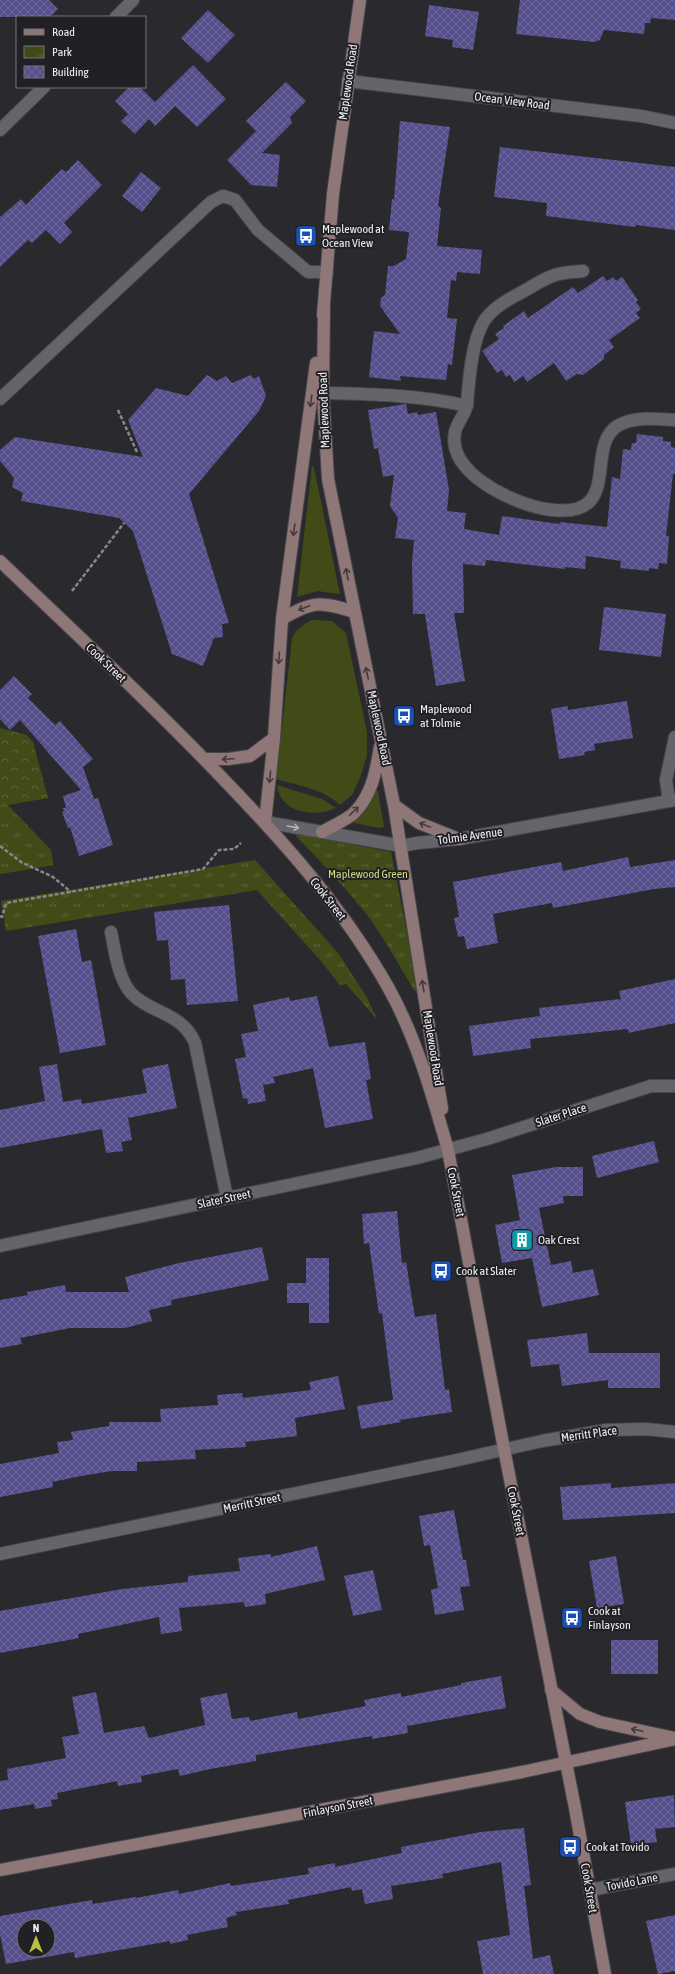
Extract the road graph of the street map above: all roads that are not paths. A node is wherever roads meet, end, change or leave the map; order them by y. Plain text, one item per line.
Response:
1 (133, 0) edge
2 (360, 0) edge
3 (117, 16) edge
4 (348, 81) junction
5 (43, 88) edge
6 (675, 123) edge
7 (0, 130) edge
8 (583, 271) dead end
9 (327, 272) junction
10 (324, 307) junction
11 (323, 393) junction
12 (0, 399) edge
13 (467, 406) junction
14 (675, 420) edge
15 (0, 561) edge
16 (354, 612) junction
17 (282, 619) junction
18 (675, 737) edge
19 (274, 738) junction
20 (381, 738) junction
21 (204, 758) junction
22 (672, 801) edge
23 (394, 805) junction
24 (265, 822) junction
25 (322, 832) junction
26 (459, 839) junction
27 (402, 846) junction
28 (111, 932) dead end
29 (675, 1086) edge
30 (448, 1150) junction
31 (226, 1198) junction
32 (0, 1246) edge
33 (675, 1432) edge
34 (504, 1449) junction
35 (0, 1554) edge
36 (551, 1690) junction
37 (675, 1739) edge
38 (566, 1764) junction
39 (0, 1870) edge
40 (675, 1874) edge
41 (590, 1890) junction
42 (605, 1974) edge

1 - 3 street
2 - 4 street, Maplewood Road
4 - 6 street, Ocean View Road
4 - 9 street, Maplewood Road
5 - 7 street
8 - 13 street
9 - 10 street, Maplewood Road
9 - 12 street
10 - 11 street, Maplewood Road
10 -> 17 street, Maplewood Road
11 - 13 street
16 -> 11 street, Maplewood Road
13 - 14 street
15 - 21 street, Cook Street
16 -> 17 street
20 -> 16 street, Maplewood Road
17 -> 19 street, Maplewood Road
18 - 22 street
19 -> 21 street
19 -> 24 street, Maplewood Road
20 - 23 street, Maplewood Road
25 -> 20 street
21 - 24 street, Cook Street
22 - 26 street, Tolmie Avenue
26 -> 23 street
23 - 27 street, Maplewood Road
24 -> 25 street, Tolmie Avenue
24 - 30 street, Cook Street
25 - 27 street, Tolmie Avenue
26 - 27 street, Tolmie Avenue
30 -> 27 street, Maplewood Road
28 - 31 street
29 - 30 street, Slater Place
30 - 31 street, Slater Street
30 - 34 street, Cook Street
31 - 32 street, Slater Street
33 - 34 street, Merritt Place
34 - 35 street, Merritt Street
34 - 36 street, Cook Street
37 -> 36 street
36 - 38 street, Cook Street
37 - 38 street, Finlayson Street
38 - 39 street, Finlayson Street
38 - 41 street, Cook Street
40 - 41 street, Tovido Lane
41 - 42 street, Cook Street

